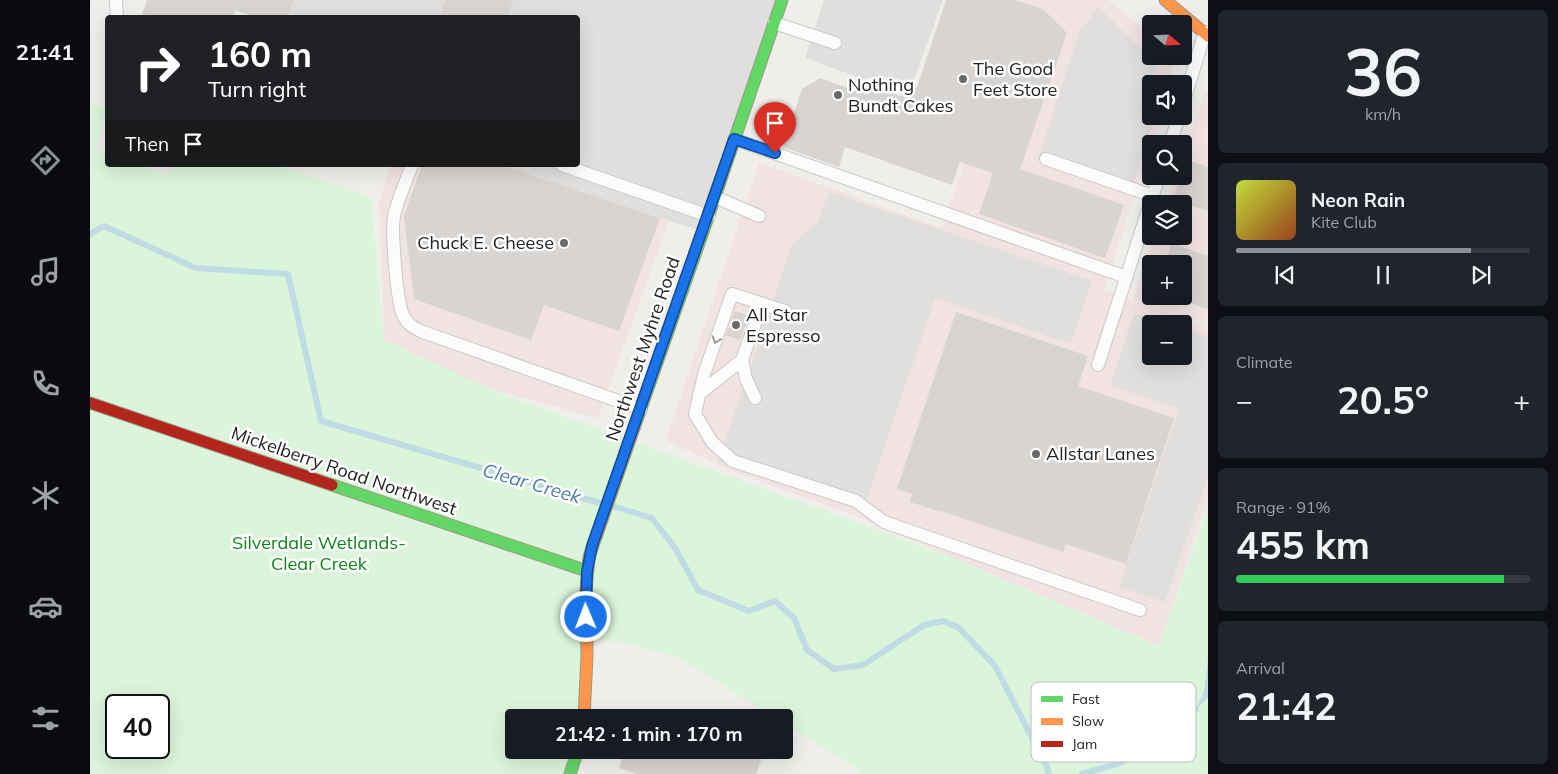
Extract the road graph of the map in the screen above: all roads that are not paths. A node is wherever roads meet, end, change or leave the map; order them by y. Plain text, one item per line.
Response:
1 (116, 0) edge
2 (782, 0) edge
3 (1165, 0) edge
4 (117, 15) edge
5 (774, 22) junction
6 (1207, 33) edge
7 (835, 43) dead end
8 (1192, 77) edge
9 (734, 139) junction
10 (1046, 159) dead end
11 (411, 167) edge
12 (568, 167) edge
13 (1150, 195) edge
14 (715, 197) junction
15 (708, 216) junction
16 (759, 216) dead end
17 (1142, 229) edge
18 (1126, 277) junction
19 (762, 304) junction
20 (785, 311) dead end
21 (742, 360) junction
22 (1098, 365) dead end
23 (700, 394) junction
24 (755, 398) dead end
25 (90, 403) edge
26 (641, 408) junction
27 (587, 572) junction
28 (1140, 610) dead end
29 (585, 709) edge
30 (575, 759) edge
31 (570, 774) edge

1 - 4 lane
2 - 5 street, Northwest Myhre Road
3 - 6 street
5 - 7 lane
5 - 9 street, Northwest Myhre Road
6 - 8 lane
9 - 14 street, Northwest Myhre Road
9 - 18 lane
10 - 13 lane
11 - 26 lane
12 - 15 lane
14 - 15 street, Northwest Myhre Road
14 - 16 lane
15 - 26 street, Northwest Myhre Road
17 - 18 lane
18 - 22 lane
19 - 20 lane
19 - 21 lane
19 -> 23 lane
21 - 23 lane
21 - 24 lane
23 - 28 lane
25 - 27 street, Mickelberry Road Northwest
26 - 27 street, Northwest Myhre Road
27 - 29 street, Northwest Myhre Road
30 - 31 street

